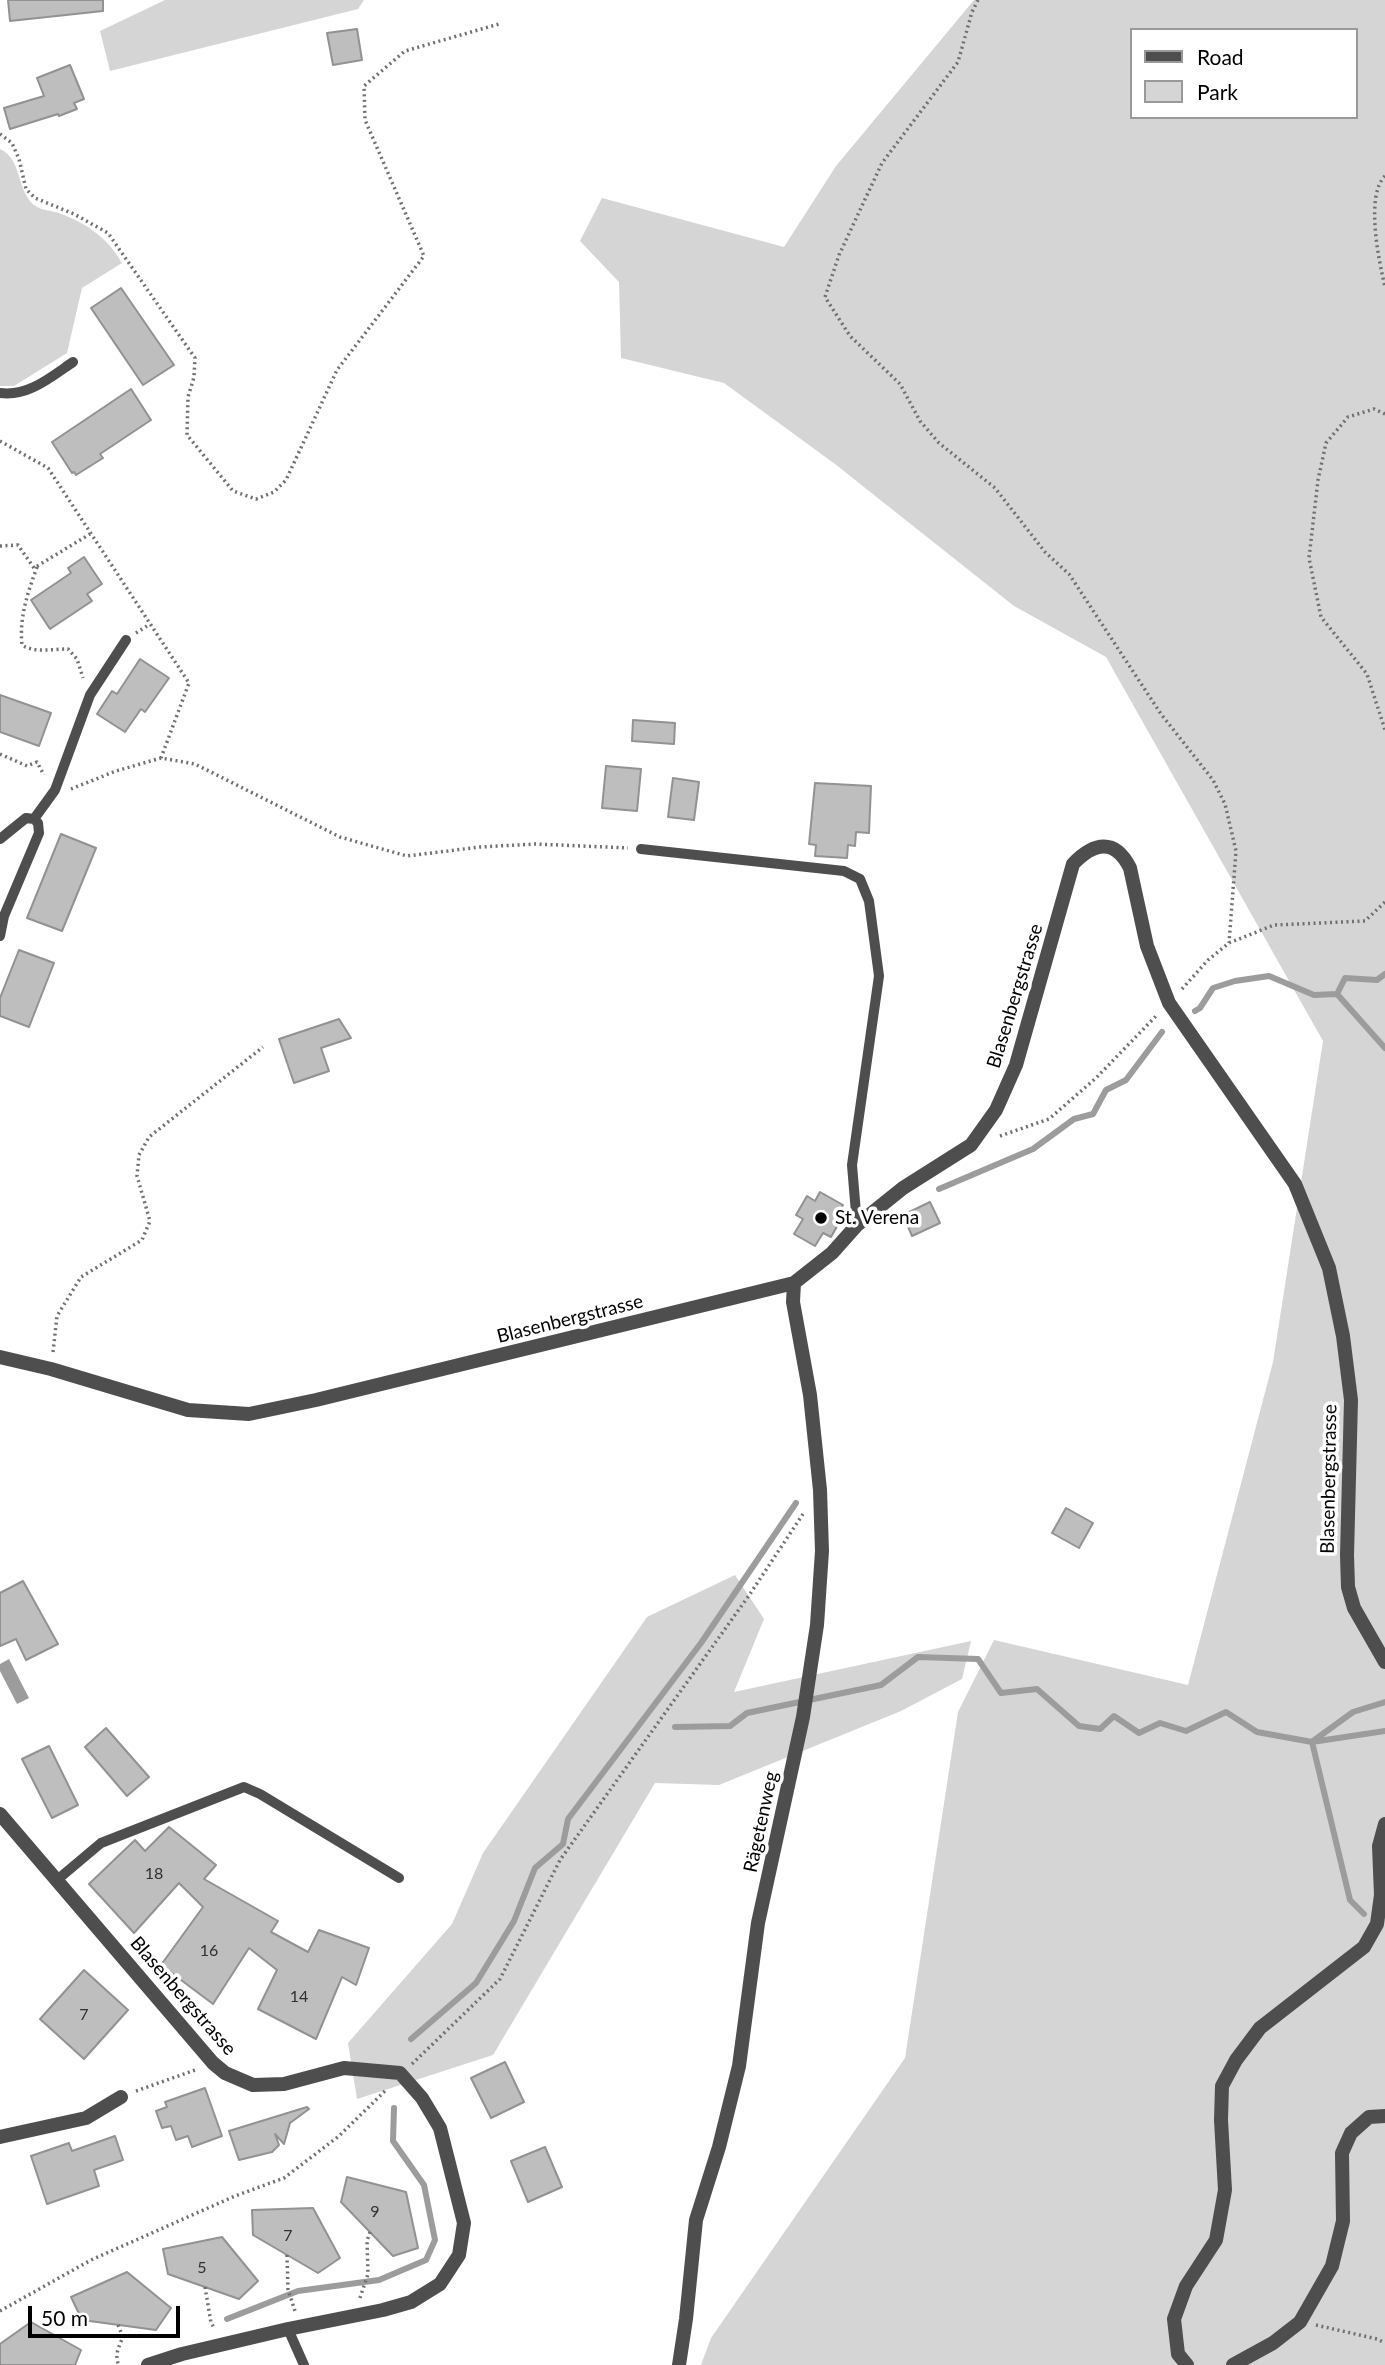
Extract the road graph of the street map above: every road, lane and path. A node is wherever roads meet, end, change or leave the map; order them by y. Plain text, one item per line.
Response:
1 (978, 0) edge
2 (499, 24) dead end
3 (0, 134) edge
4 (1385, 176) edge
5 (1385, 287) edge
6 (73, 362) dead end
7 (0, 393) edge
8 (1385, 414) edge
9 (0, 441) edge
10 (90, 534) junction
11 (0, 546) edge
12 (37, 567) junction
13 (126, 640) dead end
14 (82, 669) dead end
15 (1385, 730) edge
16 (0, 754) edge
17 (161, 758) junction
18 (51, 787) junction
19 (34, 819) junction
20 (0, 839) edge
21 (641, 849) joint
22 (1385, 902) edge
23 (0, 936) edge
24 (1229, 943) junction
25 (1169, 1003) junction
26 (263, 1046) dead end
27 (971, 1145) junction
28 (857, 1225) junction
29 (794, 1283) junction
30 (0, 1357) edge
31 (51, 1369) junction
32 (821, 1490) junction
33 (1385, 1662) edge
34 (0, 1814) edge
35 (1385, 1824) edge
36 (399, 1878) dead end
37 (57, 1880) junction
38 (213, 2063) junction
39 (400, 2074) junction
40 (121, 2097) joint
41 (1385, 2116) edge
42 (0, 2137) edge
43 (370, 2232) dead end
44 (287, 2255) dead end
45 (205, 2287) dead end
46 (363, 2292) dead end
47 (294, 2304) dead end
48 (0, 2311) edge
49 (1300, 2322) junction
50 (118, 2325) dead end
51 (288, 2329) junction
52 (218, 2334) dead end
53 (1385, 2343) edge
54 (119, 2365) edge
55 (148, 2365) edge
56 (304, 2365) edge
57 (679, 2365) edge
58 (1187, 2365) edge
59 (1233, 2365) edge

1 - 24 path
2 - 3 path
4 - 5 path
6 - 7 lane
8 - 15 path
9 - 10 path
10 - 12 path
10 - 17 path
11 - 12 path
12 - 14 path
13 - 18 lane
16 - 18 path
17 - 18 path
17 - 21 path
18 - 19 lane
19 - 20 lane
19 - 23 lane
21 - 28 lane
22 - 24 path
24 - 25 path
25 - 27 path
25 - 27 street, Blasenbergstrasse
25 - 33 street, Blasenbergstrasse
26 - 31 path
27 - 28 street, Blasenbergstrasse
28 - 29 street, Blasenbergstrasse
29 - 31 street, Blasenbergstrasse
29 - 32 street, Rägetenweg
30 - 31 street, Blasenbergstrasse
32 - 39 path
32 - 57 street, Rägetenweg
34 - 37 street, Blasenbergstrasse
35 - 58 street
36 - 37 lane
37 - 38 street, Blasenbergstrasse
38 - 39 street, Blasenbergstrasse
38 - 40 path
39 - 48 path
39 - 51 street
40 - 42 street
41 - 49 street
43 - 46 path
44 - 47 path
45 - 52 path
49 - 53 path
49 - 59 street
50 - 54 path
51 - 55 street
51 - 56 lane

